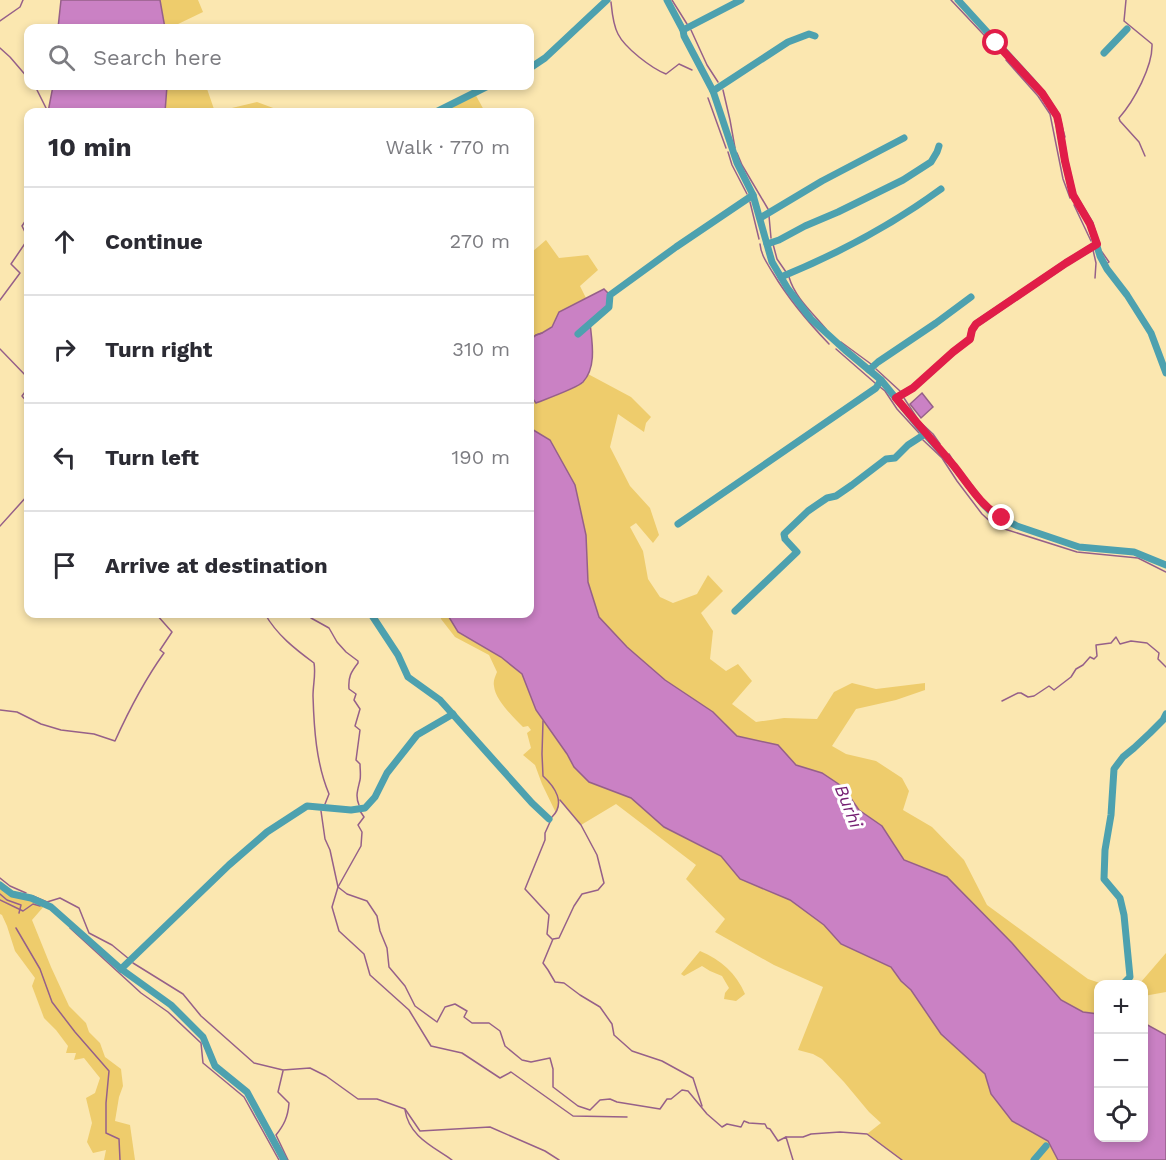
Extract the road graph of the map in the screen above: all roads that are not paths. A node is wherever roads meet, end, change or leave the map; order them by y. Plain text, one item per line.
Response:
1 (607, 0) edge
2 (666, 0) edge
3 (741, 0) edge
4 (958, 0) edge
5 (1127, 29) dead end
6 (683, 30) junction
7 (815, 36) dead end
8 (1104, 53) dead end
9 (534, 65) edge
10 (480, 90) edge
11 (713, 91) junction
12 (444, 108) edge
13 (904, 138) dead end
14 (939, 146) dead end
15 (941, 189) dead end
16 (753, 195) junction
17 (760, 218) junction
18 (767, 244) junction
19 (1097, 244) junction
20 (781, 277) junction
21 (971, 297) dead end
22 (578, 334) dead end
23 (870, 370) junction
24 (1166, 374) edge
25 (881, 380) junction
26 (896, 398) junction
27 (926, 434) junction
28 (678, 524) dead end
29 (1166, 565) edge
30 (735, 611) dead end
31 (374, 618) edge
32 (453, 714) junction
33 (1166, 714) edge
34 (549, 819) dead end
35 (0, 885) edge
36 (122, 969) junction
37 (1127, 980) edge
38 (1046, 1146) dead end
39 (284, 1160) edge
40 (1034, 1160) edge

1 - 9 street
2 - 6 street
3 - 6 street
4 - 19 street
5 - 8 street
6 - 11 street
7 - 11 street
10 - 12 street
11 - 16 street
13 - 17 street
14 - 18 street
15 - 20 street
16 - 17 street
16 - 22 street
17 - 18 street
18 - 20 street
19 - 24 street
19 - 26 street
20 - 23 street
21 - 23 street
23 - 25 street
25 - 26 street
25 - 28 street
26 - 27 street
27 - 29 street
27 - 30 street
31 - 32 street
32 - 34 street
32 - 36 street
33 - 37 street
35 - 36 street
36 - 39 street
38 - 40 street

